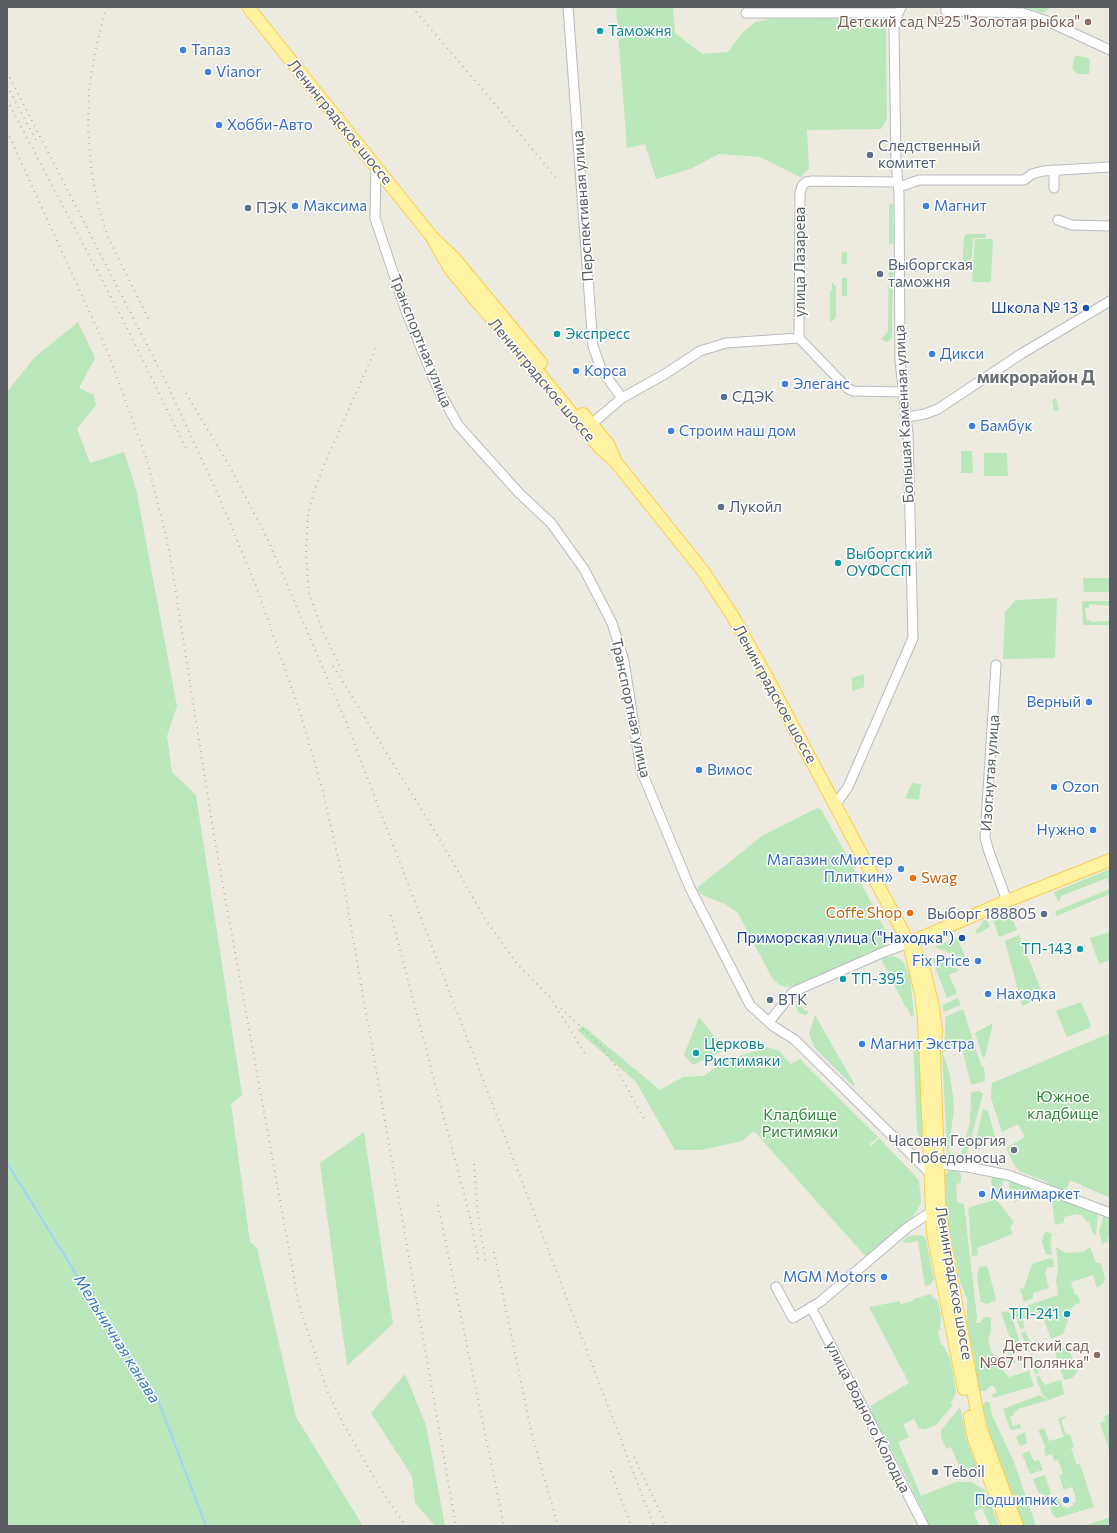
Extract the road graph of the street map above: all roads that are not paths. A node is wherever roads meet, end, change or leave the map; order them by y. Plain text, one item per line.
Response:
1 (248, 7) edge
2 (568, 7) edge
3 (946, 7) edge
4 (899, 10) edge
5 (746, 13) dead end
6 (1110, 50) edge
7 (376, 166) junction
8 (1110, 168) edge
9 (1054, 170) junction
10 (899, 184) junction
11 (1054, 188) dead end
12 (1058, 220) dead end
13 (1110, 226) edge
14 (1110, 301) edge
15 (799, 338) junction
16 (903, 392) junction
17 (622, 398) junction
18 (907, 417) junction
19 (588, 427) junction
20 (996, 665) dead end
21 (835, 805) junction
22 (1110, 860) edge
23 (1007, 901) junction
24 (908, 943) junction
25 (769, 1022) junction
26 (934, 1168) junction
27 (931, 1212) junction
28 (1110, 1213) edge
29 (776, 1287) dead end
30 (811, 1307) junction
31 (924, 1526) edge
32 (1008, 1526) edge
33 (1017, 1526) edge

1 - 7 main road, Ленинградское шоссе
2 - 17 street, Перспективная улица
3 - 6 street
4 - 5 street
4 - 10 street, Большая Каменная улица
7 - 19 main road, Ленинградское шоссе
7 - 25 street, Транспортная улица
8 - 9 street
9 - 10 street
9 - 11 street
10 - 15 street, улица Лазарева
10 - 16 street, Большая Каменная улица
12 - 13 street
14 - 18 street
15 - 16 street
15 - 17 street
16 - 18 street, Большая Каменная улица
17 - 19 street
18 - 21 street, Большая Каменная улица
19 - 21 main road, Ленинградское шоссе
20 - 23 street, Изогнутая улица
21 - 24 main road, Ленинградское шоссе
22 - 23 main road
23 - 24 main road
24 - 25 street
24 - 26 main road, Ленинградское шоссе
25 - 26 street, Транспортная улица
26 - 27 main road, Ленинградское шоссе
26 - 28 street
26 - 33 main road, Ленинградское шоссе
27 - 30 street
27 - 32 main road, Ленинградское шоссе
29 - 30 street
30 - 31 street, улица Водного Колодца

